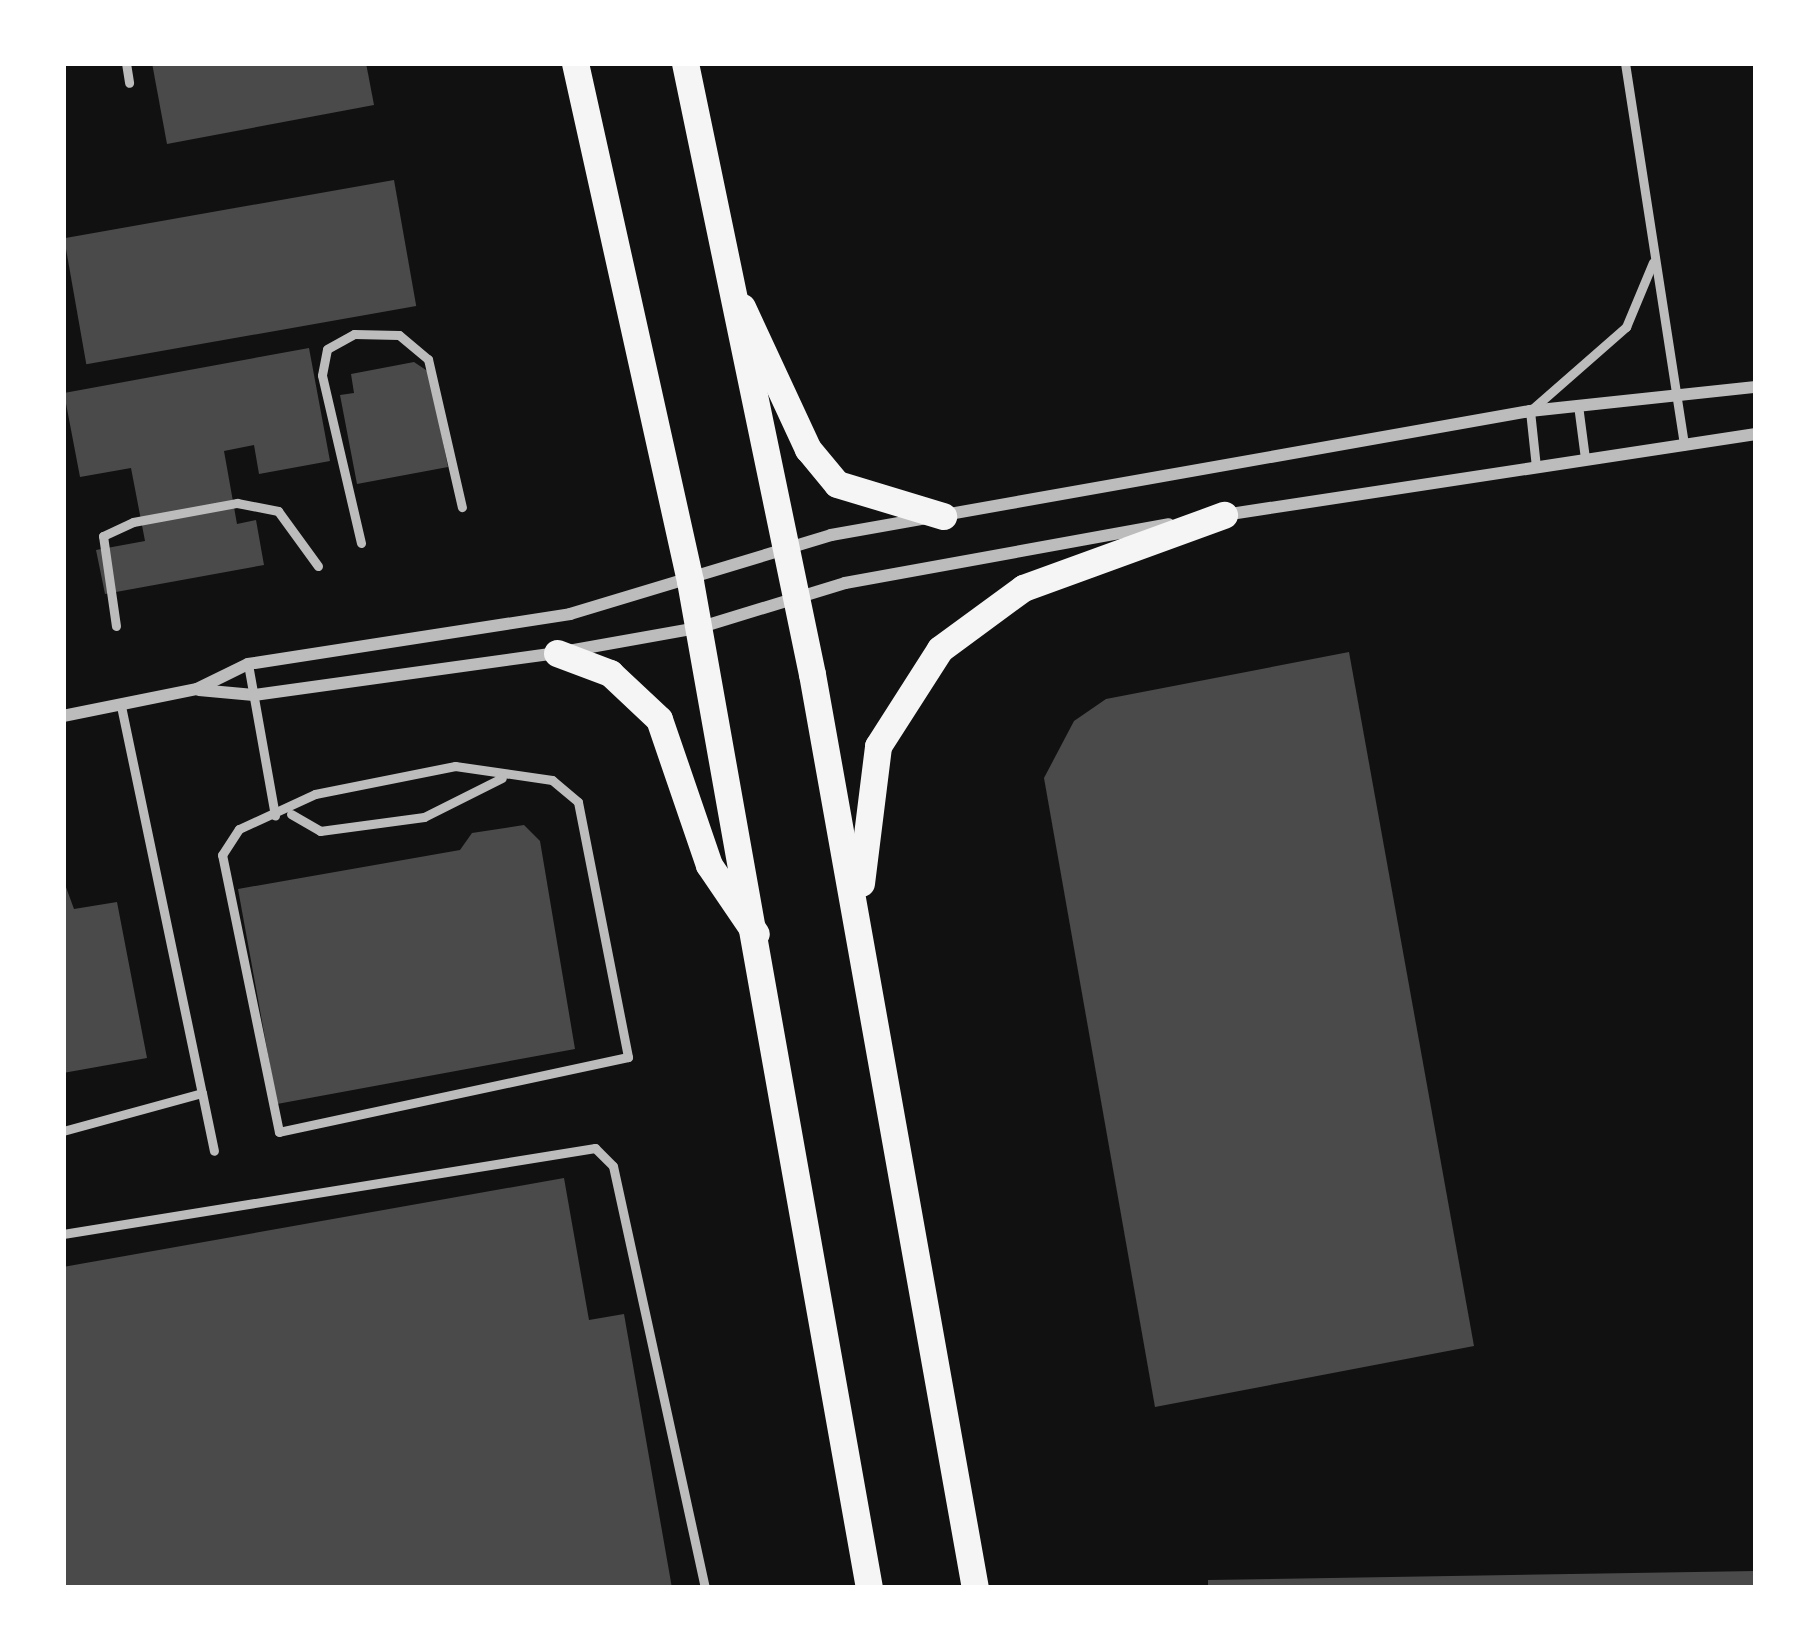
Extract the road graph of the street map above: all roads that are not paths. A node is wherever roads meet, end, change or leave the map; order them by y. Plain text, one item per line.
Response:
1 (126, 63) edge
2 (575, 63) edge
3 (686, 63) edge
4 (1625, 63) edge
5 (129, 83) dead end
6 (1654, 257) junction
7 (735, 299) junction
8 (1756, 387) edge
9 (1677, 393) junction
10 (1578, 405) junction
11 (1530, 411) junction
12 (1756, 434) edge
13 (1684, 445) junction
14 (1585, 458) junction
15 (1537, 467) junction
16 (462, 508) dead end
17 (1224, 515) junction
18 (943, 516) junction
19 (361, 543) dead end
20 (787, 548) junction
21 (318, 566) dead end
22 (690, 580) junction
23 (796, 594) junction
24 (116, 626) dead end
25 (698, 628) junction
26 (557, 653) junction
27 (248, 664) junction
28 (197, 689) junction
29 (254, 695) junction
30 (121, 706) junction
31 (63, 716) edge
32 (502, 778) junction
33 (291, 814) junction
34 (275, 816) junction
35 (859, 934) junction
36 (758, 937) junction
37 (202, 1094) junction
38 (63, 1131) edge
39 (214, 1151) dead end
40 (63, 1234) edge
41 (704, 1588) edge
42 (869, 1588) edge
43 (975, 1588) edge

1 - 5 lane
2 - 22 highway
3 - 7 highway
4 - 6 lane
6 - 9 lane
6 - 11 lane
7 - 18 highway
7 - 20 highway
8 - 9 street
9 - 10 street
9 - 13 lane
10 - 11 street
10 - 14 lane
11 - 15 lane
11 - 18 street
12 - 13 street
13 - 14 street
14 - 15 street
15 - 17 street
16 - 19 lane
17 - 23 street
17 - 35 highway
18 - 20 street
20 - 22 street
20 - 23 highway
21 - 24 lane
22 - 25 highway
22 - 27 street
23 - 25 street
23 - 35 highway
25 - 26 street
25 - 36 highway
26 - 29 street
26 - 36 highway
27 - 28 street
27 - 29 lane
28 - 29 street
28 - 30 street
29 - 34 lane
30 - 31 street
30 - 37 lane
32 - 33 lane
32 - 33 lane
32 - 34 lane
33 - 34 lane
35 - 43 highway
36 - 42 highway
37 - 38 lane
37 - 39 lane
40 - 41 lane

